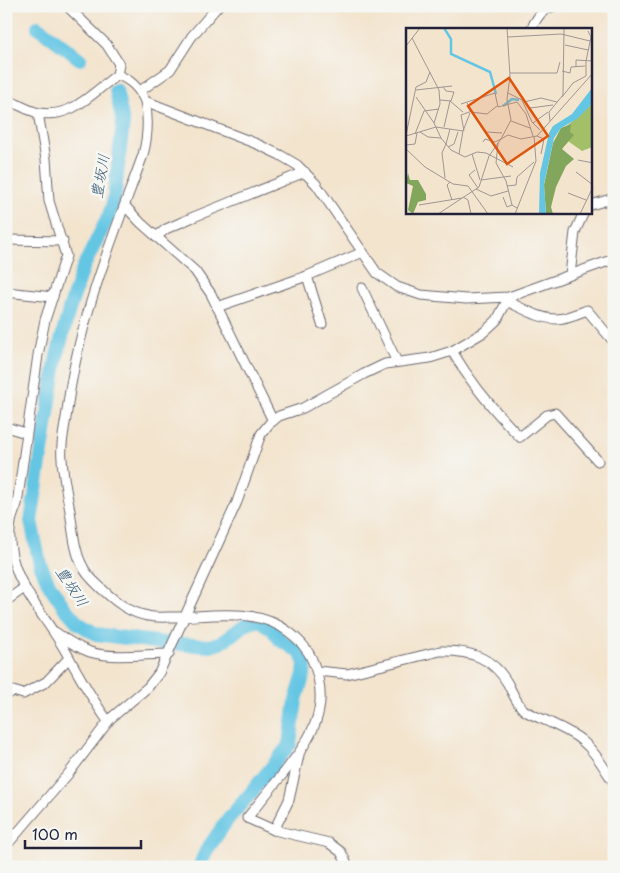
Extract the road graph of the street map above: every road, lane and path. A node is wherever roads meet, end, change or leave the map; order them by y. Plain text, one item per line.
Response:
1 (68, 6) edge
2 (555, 6) edge
3 (218, 7) edge
4 (532, 28) edge
5 (114, 76) junction
6 (140, 91) junction
7 (6, 99) edge
8 (145, 101) junction
9 (38, 113) junction
10 (305, 172) junction
11 (614, 198) edge
12 (592, 205) edge
13 (125, 206) junction
14 (583, 214) edge
15 (156, 237) junction
16 (6, 240) edge
17 (63, 241) junction
18 (363, 252) junction
19 (614, 259) edge
20 (570, 275) junction
21 (307, 276) junction
22 (362, 288) dead end
23 (6, 292) edge
24 (52, 297) junction
25 (507, 299) junction
26 (217, 307) junction
27 (322, 324) dead end
28 (614, 342) edge
29 (452, 351) junction
30 (397, 362) junction
31 (273, 420) junction
32 (6, 428) edge
33 (26, 433) junction
34 (598, 460) dead end
35 (8, 521) edge
36 (24, 588) junction
37 (6, 601) edge
38 (185, 618) junction
39 (51, 629) junction
40 (169, 652) junction
41 (69, 658) junction
42 (317, 671) junction
43 (6, 695) edge
44 (108, 721) junction
45 (299, 754) junction
46 (614, 783) edge
47 (614, 791) edge
48 (614, 805) edge
49 (274, 830) junction
50 (6, 846) edge
51 (346, 867) edge

1 - 5 street
2 - 4 street
3 - 6 street
5 - 6 street
5 - 9 street
6 - 8 street
7 - 9 street
8 - 10 street
8 - 13 street
9 - 17 street
10 - 15 street
10 - 18 street
11 - 12 street
13 - 15 street
13 - 38 street
14 - 20 street
15 - 26 street
16 - 17 street
17 - 24 street
18 - 21 street
18 - 25 street
19 - 20 street
20 - 25 street
21 - 26 street
21 - 27 street
22 - 30 street
23 - 24 street
24 - 33 street
25 - 28 street
25 - 29 street
26 - 31 street
29 - 30 street
29 - 34 street
30 - 31 street
31 - 38 street
32 - 33 street
33 - 35 street
35 - 36 street
36 - 37 street
36 - 39 street
38 - 40 street
38 - 42 street
39 - 40 street
39 - 41 street
40 - 44 street
41 - 43 street
41 - 44 street
42 - 45 street
42 - 46 street
44 - 50 street
45 - 49 street
45 - 49 street
47 - 48 street
49 - 51 street

